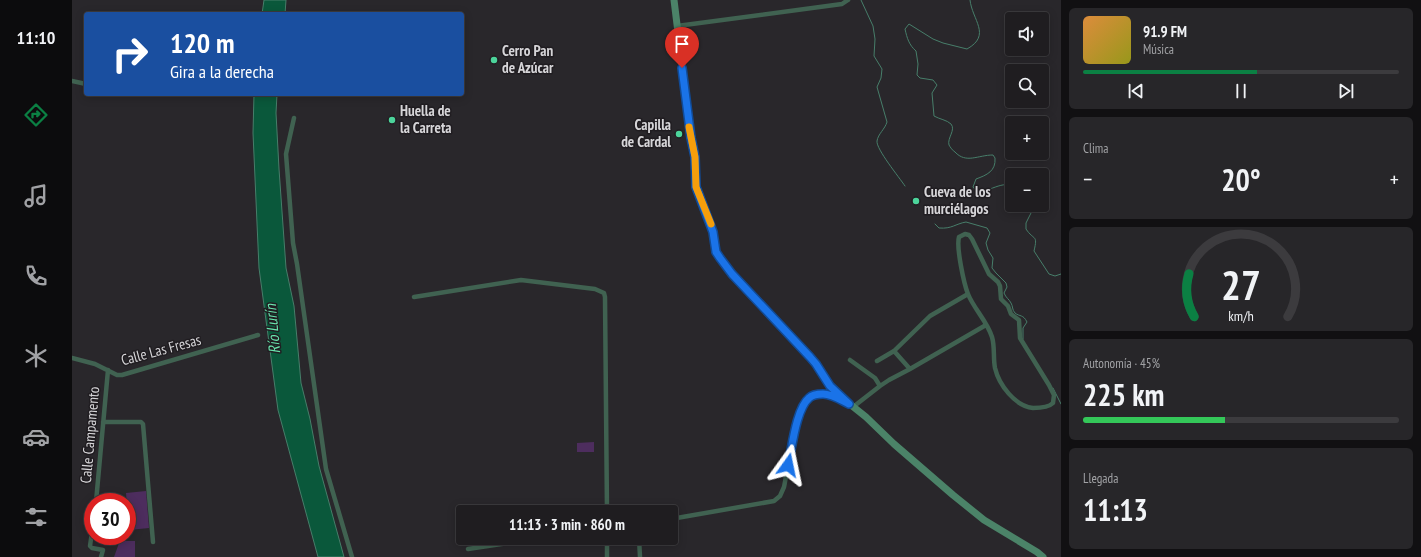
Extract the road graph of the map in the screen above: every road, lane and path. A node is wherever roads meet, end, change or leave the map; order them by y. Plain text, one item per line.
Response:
1 (674, 0) edge
2 (848, 0) edge
3 (677, 26) junction
4 (72, 80) edge
5 (84, 83) edge
6 (294, 118) dead end
7 (968, 294) junction
8 (414, 296) dead end
9 (986, 325) junction
10 (258, 335) dead end
11 (894, 351) junction
12 (72, 358) edge
13 (850, 360) dead end
14 (877, 361) dead end
15 (910, 369) junction
16 (108, 370) junction
17 (880, 386) junction
18 (851, 406) junction
19 (103, 422) junction
20 (97, 493) edge
21 (607, 505) edge
22 (678, 518) edge
23 (154, 542) dead end
24 (90, 545) edge
25 (495, 545) edge
26 (607, 545) edge
27 (639, 545) edge
28 (468, 549) dead end
29 (101, 557) edge
30 (352, 557) edge
31 (607, 557) edge
32 (640, 557) edge
33 (1043, 557) edge

1 - 3 street
2 - 3 street
3 - 18 street
4 - 5 street
6 - 30 street
7 - 9 street
7 - 9 street
7 - 11 street
8 - 21 street
9 - 15 street
10 - 16 street, Calle Las Fresas
11 - 14 street
11 - 15 street
12 - 16 street, Calle Las Fresas
13 - 17 street
15 - 17 street
16 - 19 street, Calle Campamento
17 - 18 street
18 - 22 street
18 - 33 street
19 - 20 street, Calle Campamento
19 - 23 street
24 - 29 street
25 - 28 street
26 - 31 street
27 - 32 street

